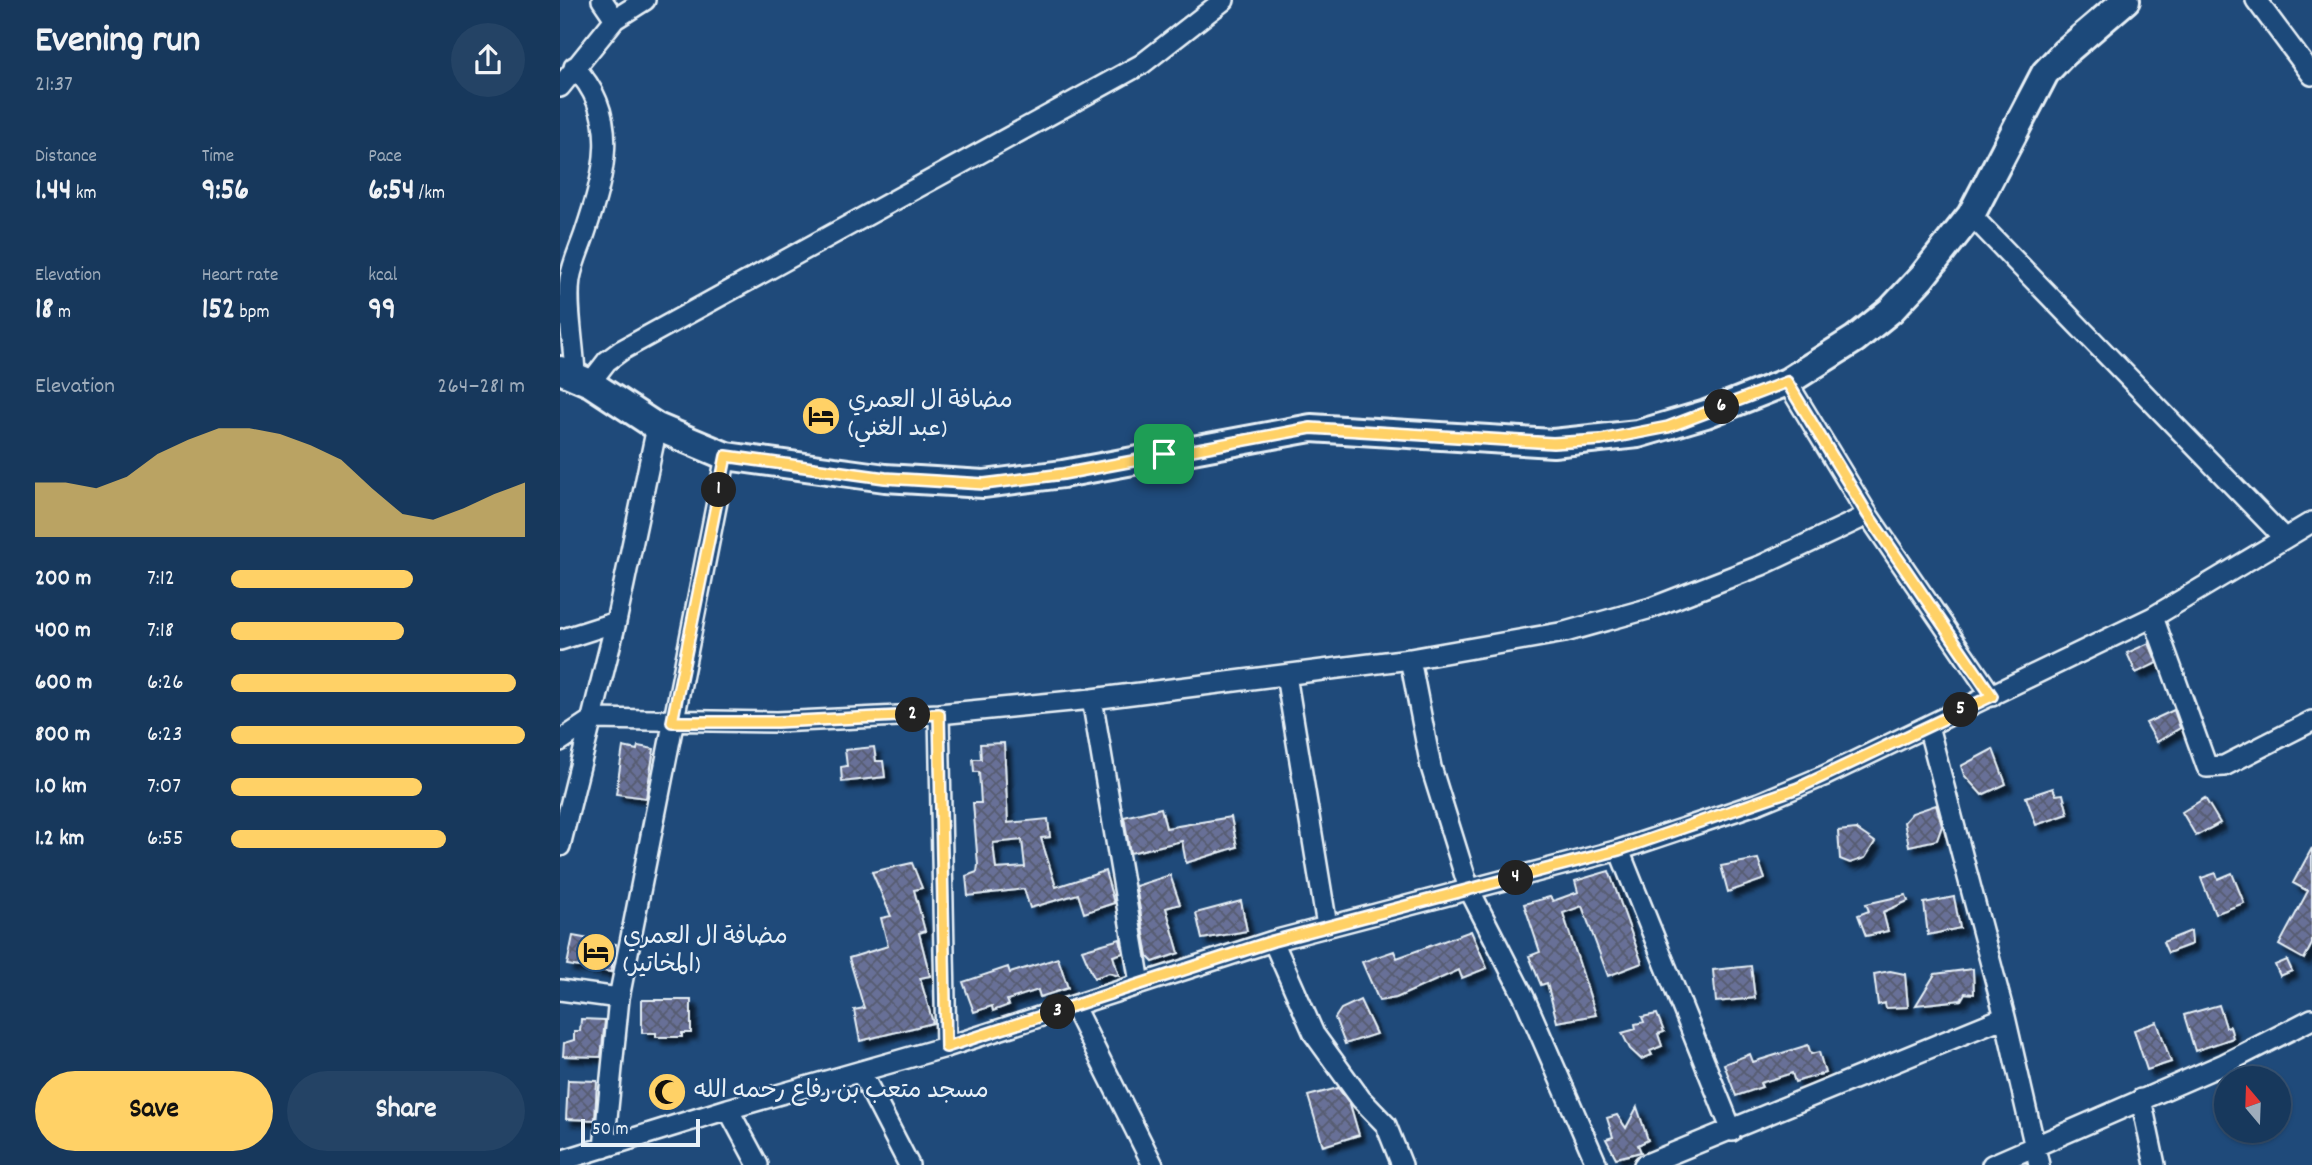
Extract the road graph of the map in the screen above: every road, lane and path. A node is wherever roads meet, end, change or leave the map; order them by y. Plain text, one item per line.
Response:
1 (602, 0) edge
2 (645, 0) edge
3 (1224, 0) edge
4 (2126, 0) edge
5 (2256, 0) edge
6 (615, 19) junction
7 (574, 67) junction
8 (2312, 75) edge
9 (560, 87) edge
10 (1970, 215) junction
11 (575, 376) edge
12 (1787, 382) junction
13 (657, 427) junction
14 (726, 456) junction
15 (1868, 515) junction
16 (2312, 522) edge
17 (2284, 538) junction
18 (2153, 617) junction
19 (616, 622) junction
20 (560, 640) edge
21 (1410, 659) junction
22 (1286, 675) junction
23 (1992, 696) junction
24 (1092, 699) junction
25 (939, 714) junction
26 (593, 719) junction
27 (2312, 721) edge
28 (672, 722) junction
29 (1928, 726) junction
30 (560, 741) edge
31 (560, 846) edge
32 (1619, 850) junction
33 (1469, 889) junction
34 (1327, 926) junction
35 (1273, 941) junction
36 (1140, 983) junction
37 (560, 990) edge
38 (618, 999) junction
39 (1074, 1007) junction
40 (2005, 1017) junction
41 (2312, 1018) edge
42 (946, 1047) junction
43 (861, 1072) junction
44 (2141, 1100) junction
45 (728, 1109) junction
46 (1732, 1131) junction
47 (604, 1148) junction
48 (2036, 1156) edge
49 (560, 1161) edge
50 (758, 1165) edge
51 (908, 1165) edge
52 (1153, 1165) edge
53 (1402, 1165) edge
54 (1597, 1165) edge
55 (1644, 1165) edge
56 (1992, 1165) edge
57 (2155, 1165) edge

1 - 6 street
2 - 6 street
3 - 11 street
4 - 10 street
5 - 8 street
6 - 7 street
7 - 9 street
7 - 11 street
10 - 12 street
10 - 17 street
11 - 13 street
12 - 14 street
12 - 15 street
13 - 14 street
13 - 19 street
14 - 28 street
15 - 21 street
15 - 23 street
16 - 17 street
17 - 18 street
18 - 23 street
18 - 27 street
19 - 20 street
19 - 26 street
21 - 22 street
21 - 33 street
22 - 24 street
22 - 34 street
23 - 29 street
24 - 25 street
24 - 36 street
25 - 28 street
25 - 42 street
26 - 28 street
26 - 30 street
26 - 31 street
28 - 38 street
29 - 32 street
29 - 40 street
32 - 33 street
32 - 46 street
33 - 34 street
33 - 54 street
34 - 35 street
35 - 36 street
35 - 53 street
36 - 39 street
37 - 38 street
38 - 47 street
39 - 42 street
39 - 52 street
40 - 46 street
40 - 48 street
41 - 44 street
42 - 43 street
43 - 45 street
43 - 51 street
44 - 48 street
44 - 57 street
45 - 47 street
45 - 50 street
46 - 55 street
47 - 49 street
48 - 56 street

